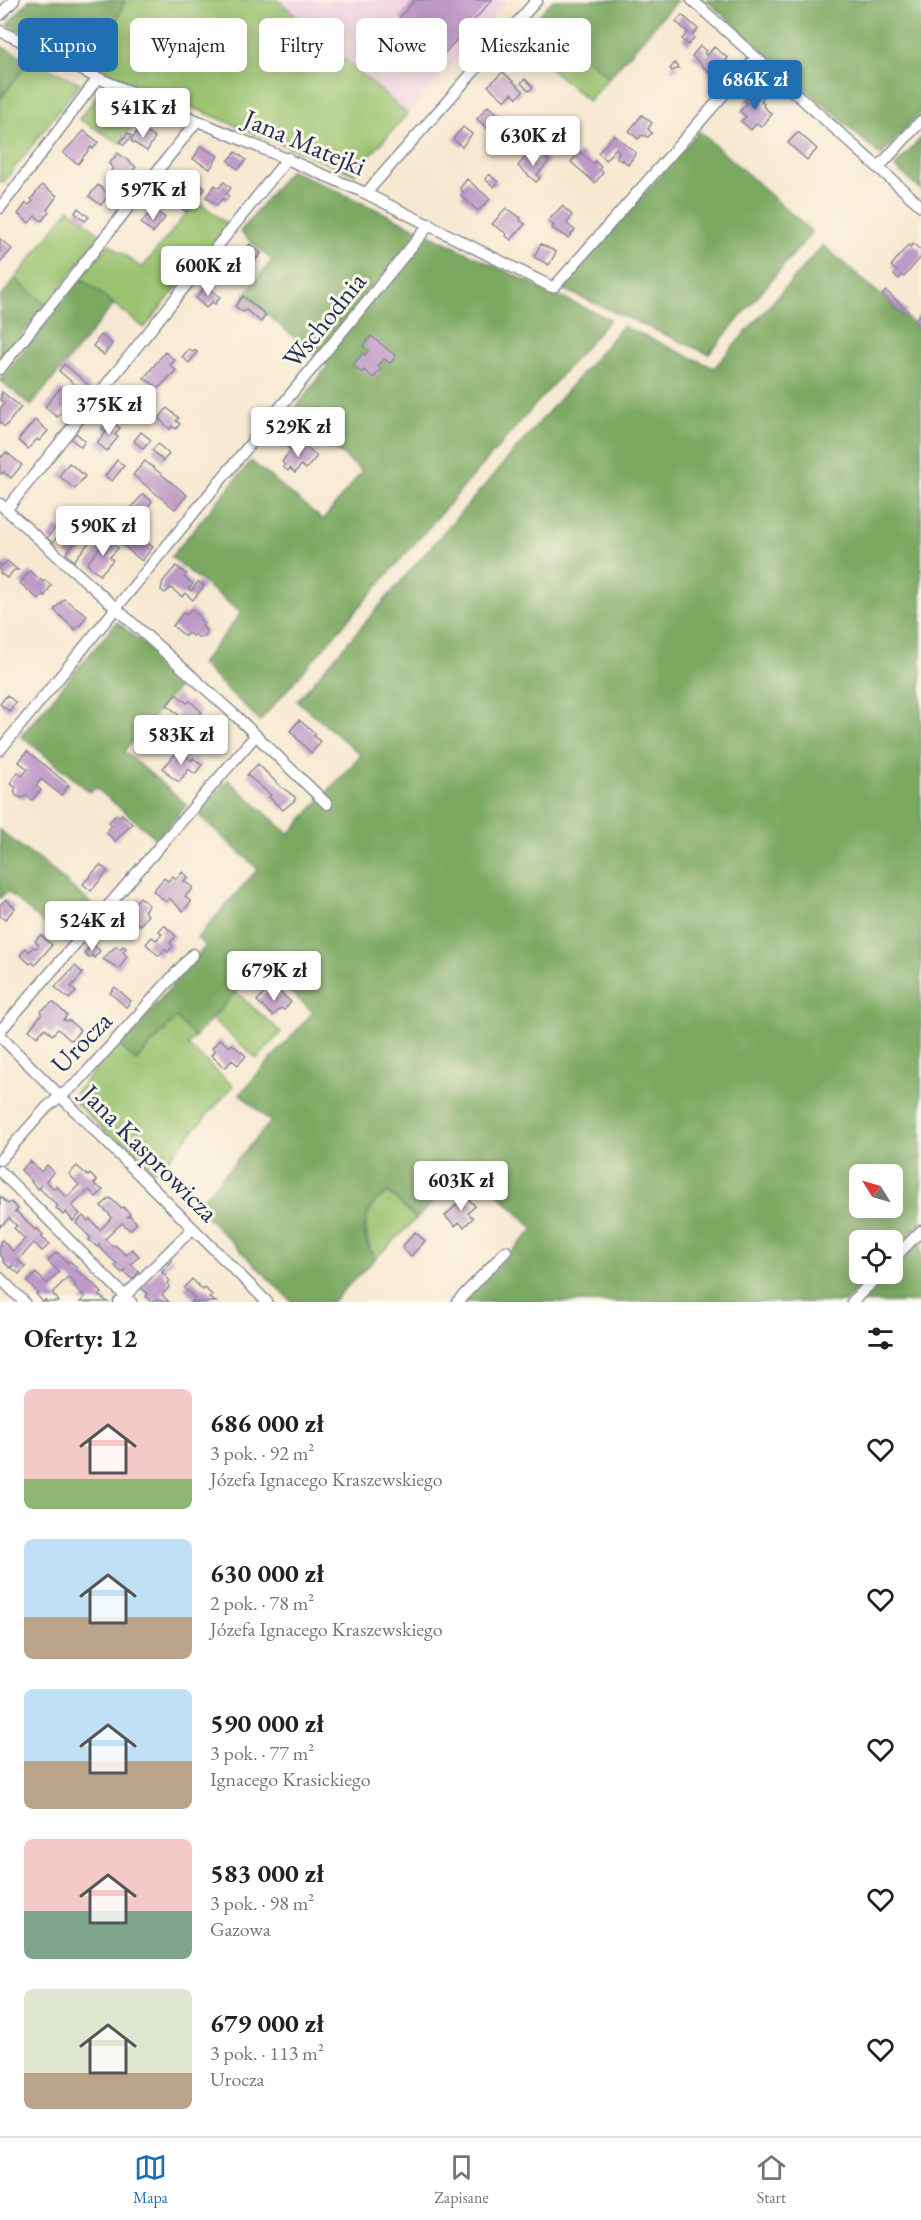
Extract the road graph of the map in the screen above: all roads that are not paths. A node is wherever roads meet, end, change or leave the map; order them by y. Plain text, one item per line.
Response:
1 (14, 0) edge
2 (537, 0) edge
3 (692, 0) edge
4 (0, 15) edge
5 (0, 31) edge
6 (756, 58) junction
7 (98, 78) junction
8 (921, 120) edge
9 (197, 121) junction
10 (288, 158) junction
11 (878, 168) junction
12 (366, 193) junction
13 (921, 206) edge
14 (0, 208) edge
15 (430, 224) junction
16 (0, 369) edge
17 (3, 507) edge
18 (118, 608) junction
19 (256, 735) junction
20 (0, 750) edge
21 (327, 804) dead end
22 (193, 954) dead end
23 (0, 1031) edge
24 (0, 1036) edge
25 (61, 1095) junction
26 (0, 1160) edge
27 (0, 1170) edge
28 (193, 1228) junction
29 (921, 1230) edge
30 (903, 1249) edge
31 (506, 1251) dead end
32 (0, 1278) edge
33 (870, 1284) edge
34 (125, 1300) edge
35 (24, 1302) edge
36 (267, 1302) edge
37 (457, 1302) edge
38 (852, 1302) edge

1 - 4 street
2 - 12 street
3 - 6 street
5 - 7 street, Jana Matejki
6 - 11 street
6 - 15 street, Jana Matejki
7 - 9 street, Jana Matejki
7 - 14 street
8 - 11 street
9 - 10 street, Jana Matejki
9 - 16 street
10 - 12 street, Jana Matejki
10 - 17 street
11 - 13 street
12 - 15 street, Jana Matejki
15 - 18 street, Wschodnia
17 - 18 street
18 - 19 street
18 - 20 street, Wschodnia
19 - 21 street
19 - 23 street
22 - 25 street, Urocza
24 - 25 street, Jana Kasprowicza
25 - 26 street, Urocza
25 - 28 street, Jana Kasprowicza
27 - 34 street
28 - 34 street
28 - 36 street, Jana Kasprowicza
29 - 30 street
31 - 37 street
32 - 35 street
33 - 38 street

